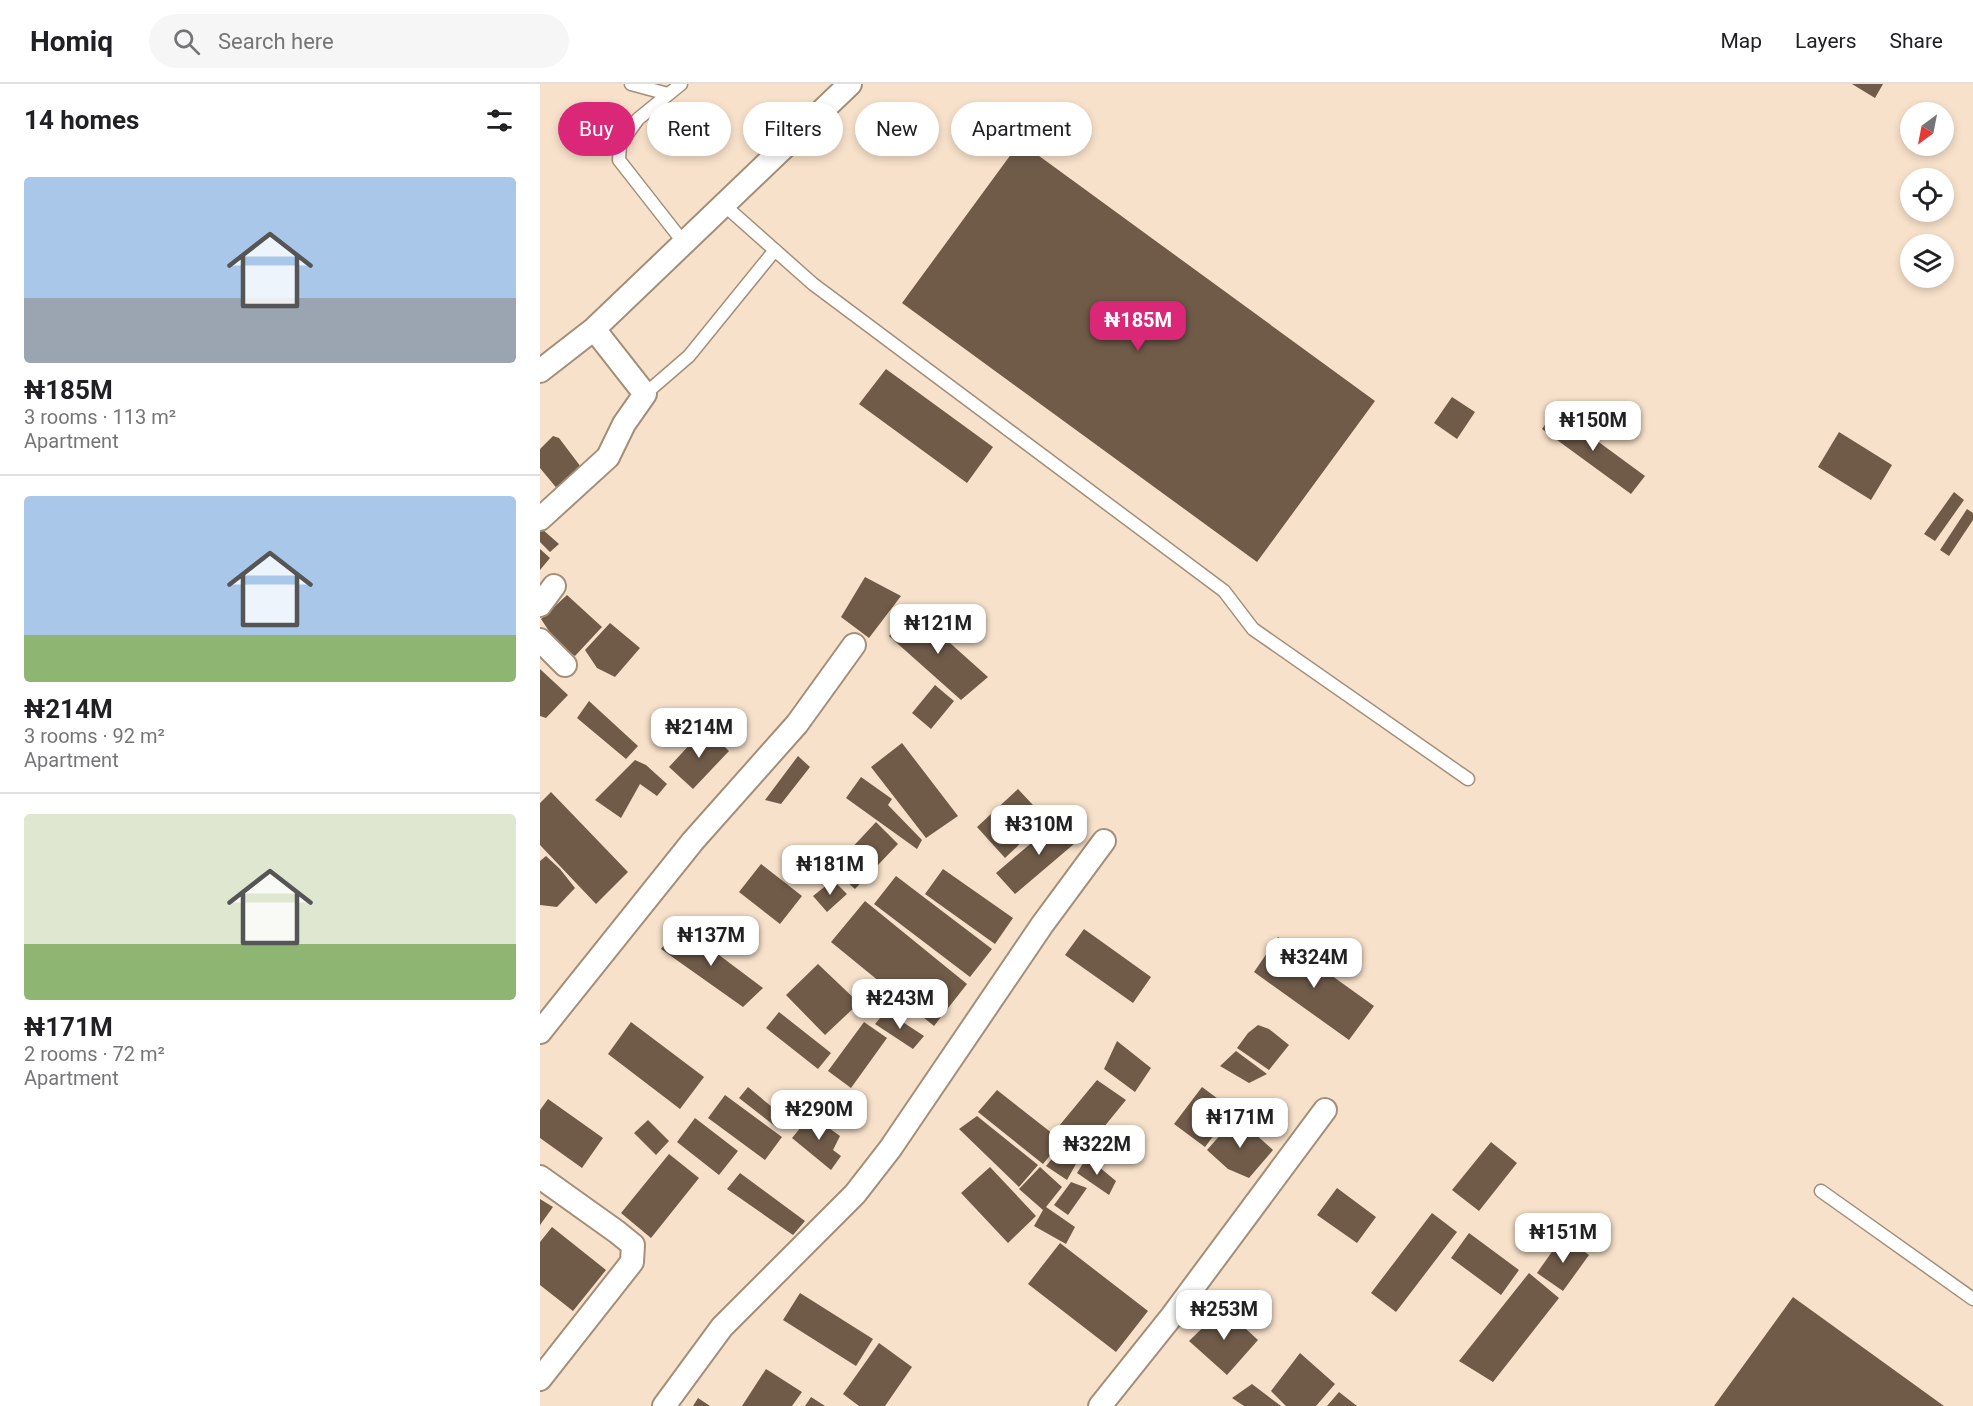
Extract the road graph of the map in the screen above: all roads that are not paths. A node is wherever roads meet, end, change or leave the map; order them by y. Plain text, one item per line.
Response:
1 (631, 84) edge
2 (681, 84) edge
3 (850, 84) edge
4 (668, 94) junction
5 (724, 205) junction
6 (684, 243) junction
7 (775, 250) junction
8 (594, 329) junction
9 (540, 371) edge
10 (645, 394) junction
11 (540, 519) edge
12 (554, 586) dead end
13 (540, 605) edge
14 (540, 640) edge
15 (854, 645) dead end
16 (565, 665) dead end
17 (1468, 778) dead end
18 (1104, 841) dead end
19 (540, 1032) edge
20 (1325, 1110) dead end
21 (540, 1177) edge
22 (1821, 1191) dead end
23 (1973, 1299) edge
24 (540, 1379) edge
25 (664, 1406) edge
26 (1100, 1406) edge

1 - 4 lane
2 - 4 lane
3 - 5 street
4 - 6 lane
5 - 6 street
5 - 7 lane
6 - 8 street
7 - 10 lane
7 - 17 lane
8 - 9 street
8 - 10 street
10 - 11 street
12 - 13 street
14 - 16 street
15 - 19 street
18 - 25 street
20 - 26 street
21 - 24 street
22 - 23 lane

